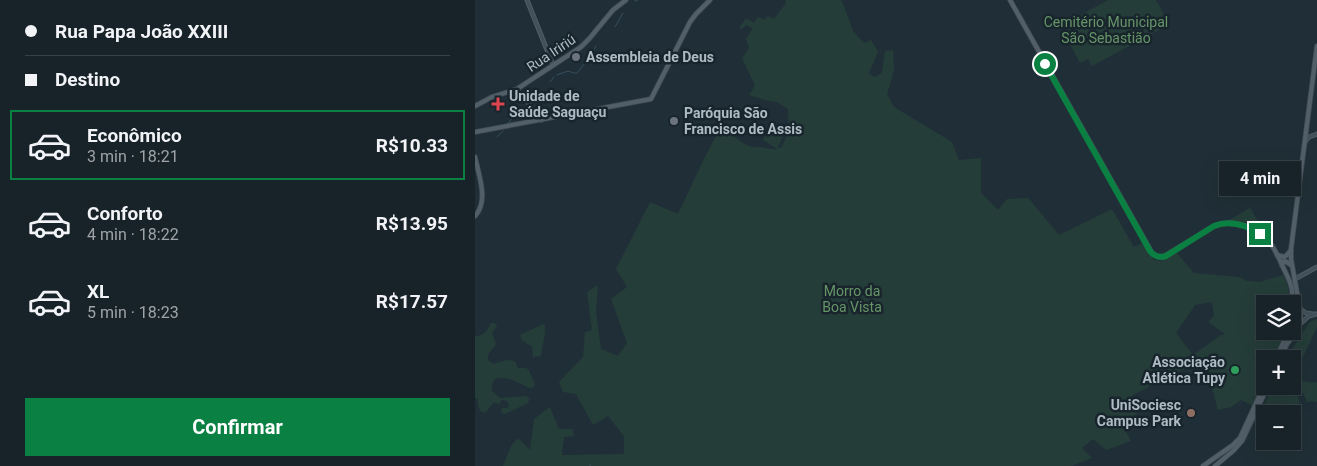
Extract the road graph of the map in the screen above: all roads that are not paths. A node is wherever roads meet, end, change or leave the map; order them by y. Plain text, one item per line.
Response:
1 (527, 0) edge
2 (626, 0) edge
3 (710, 0) edge
4 (1010, 0) edge
5 (1317, 46) edge
6 (553, 65) junction
7 (517, 89) junction
8 (475, 106) edge
9 (542, 120) junction
10 (475, 132) edge
11 (1317, 134) edge
12 (1307, 136) junction
13 (475, 158) edge
14 (475, 216) edge
15 (1291, 249) junction
16 (1277, 255) junction
17 (1282, 265) junction
18 (1293, 267) junction
19 (1317, 267) edge
20 (1295, 279) junction
21 (1293, 295) edge
22 (1298, 295) edge
23 (1301, 310) edge
24 (1317, 314) edge
25 (1301, 323) edge
26 (1261, 395) edge
27 (1262, 395) edge
28 (1203, 466) edge
29 (1215, 466) edge

1 - 6 street
2 - 6 main road, Rua Iririú
3 - 9 main road
4 - 16 main road
5 - 12 main road
6 - 7 main road, Rua Iririú
7 - 8 main road, Rua Iririú
7 - 9 street
9 - 10 main road
11 - 12 street
12 - 15 main road
13 - 14 main road
15 - 16 main road
15 - 18 main road
16 - 17 main road
17 - 18 main road
17 - 21 main road
18 - 20 main road
19 - 20 street
20 - 22 main road
23 - 24 street
24 - 25 street
26 - 28 main road
27 - 29 main road

